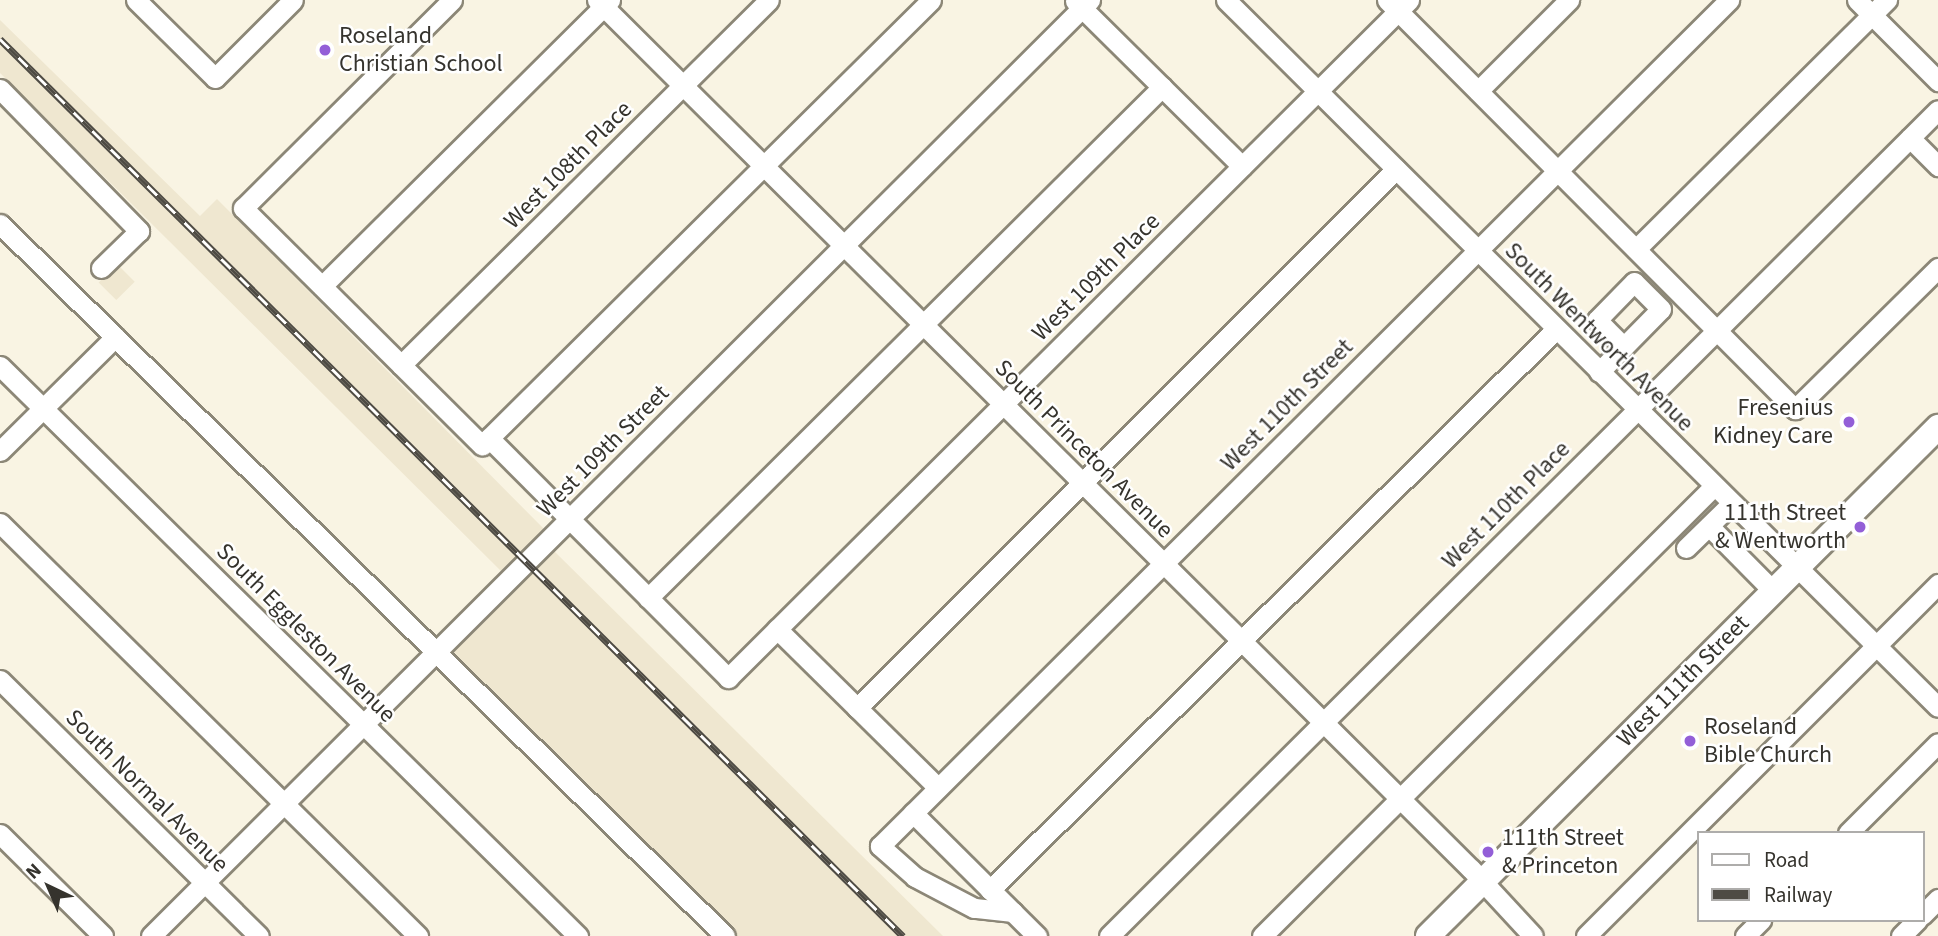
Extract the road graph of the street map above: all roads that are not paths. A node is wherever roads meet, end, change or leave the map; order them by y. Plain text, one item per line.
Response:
1 (136, 0) edge
2 (293, 0) edge
3 (452, 0) edge
4 (769, 0) edge
5 (931, 0) edge
6 (1226, 0) edge
7 (1569, 0) edge
8 (1729, 0) edge
9 (1857, 0) edge
10 (1887, 0) edge
11 (604, 2) edge
12 (1083, 3) edge
13 (1398, 4) edge
14 (1872, 15) junction
15 (1938, 80) edge
16 (684, 86) junction
17 (1162, 87) junction
18 (0, 89) edge
19 (1317, 91) junction
20 (1478, 91) junction
21 (1938, 110) edge
22 (1910, 138) junction
23 (764, 166) junction
24 (1242, 166) junction
25 (1938, 166) edge
26 (1396, 169) junction
27 (1557, 171) junction
28 (0, 224) edge
29 (844, 245) junction
30 (1636, 249) junction
31 (1477, 250) junction
32 (100, 268) dead end
33 (1938, 268) edge
34 (322, 286) junction
35 (922, 323) junction
36 (1556, 329) junction
37 (1716, 330) junction
38 (115, 337) junction
39 (1624, 347) dead end
40 (401, 365) junction
41 (0, 366) edge
42 (1599, 372) junction
43 (1003, 404) junction
44 (43, 408) junction
45 (1637, 410) junction
46 (1938, 427) edge
47 (489, 438) junction
48 (0, 451) edge
49 (1083, 483) junction
50 (1714, 486) junction
51 (1731, 504) junction
52 (570, 519) junction
53 (0, 523) edge
54 (1709, 526) junction
55 (1686, 548) dead end
56 (1163, 563) junction
57 (1796, 569) junction
58 (1938, 584) edge
59 (1773, 591) junction
60 (648, 598) junction
61 (778, 629) junction
62 (1241, 640) junction
63 (1875, 646) junction
64 (435, 653) junction
65 (0, 680) edge
66 (1938, 707) edge
67 (857, 708) junction
68 (1322, 721) junction
69 (364, 724) junction
70 (1938, 743) edge
71 (938, 788) junction
72 (1399, 798) junction
73 (284, 803) junction
74 (913, 813) junction
75 (1850, 831) edge
76 (0, 834) edge
77 (205, 883) junction
78 (1480, 883) junction
79 (990, 890) junction
80 (1938, 899) edge
81 (1013, 912) junction
82 (1924, 913) edge
83 (1759, 922) edge
84 (1915, 922) edge
85 (103, 936) edge
86 (151, 936) edge
87 (259, 936) edge
88 (418, 936) edge
89 (578, 936) edge
90 (725, 936) edge
91 (1037, 936) edge
92 (1109, 936) edge
93 (1262, 936) edge
94 (1428, 936) edge
95 (1533, 936) edge
96 (1586, 936) edge
97 (1745, 936) edge
98 (1901, 936) edge

1 - 2 street
3 - 34 street
4 - 16 street, West 108th Place
5 - 23 street
6 - 19 street, South Wentworth Avenue
7 - 20 street
8 - 27 street, West 110th Street
9 - 14 street
10 - 14 street
11 - 16 street, South Princeton Avenue
11 - 34 street
12 - 17 street
12 - 29 street, West 109th Street
13 - 19 street, West 109th Place
13 - 20 street
14 - 15 street
14 - 30 street
16 - 23 street, South Princeton Avenue
16 - 40 street, West 108th Place
17 - 24 street
17 - 35 street
18 - 32 street
19 - 24 street, West 109th Place
19 - 26 street, South Wentworth Avenue
20 - 27 street
21 - 22 street, West 110th Place
22 - 25 street
22 - 37 street, West 110th Place
23 - 29 street, South Princeton Avenue
23 - 47 street
24 - 43 street, West 109th Place
26 - 31 street, South Wentworth Avenue
26 - 49 street
27 - 30 street
27 - 31 street, West 110th Street
28 - 38 street
29 - 35 street, South Princeton Avenue
29 - 52 street, West 109th Street
30 - 37 street
31 - 36 street, South Wentworth Avenue
31 - 56 street, West 110th Street
33 - 37 street
34 - 40 street
35 - 43 street, South Princeton Avenue
35 - 60 street
36 - 42 street, South Wentworth Avenue
36 - 62 street
37 - 45 street, West 110th Place
38 - 44 street
38 - 64 street
39 - 42 street
40 - 47 street
41 - 44 street, South Eggleston Avenue
42 - 45 street, South Wentworth Avenue
43 - 49 street, South Princeton Avenue
43 - 61 street, West 109th Place
44 - 48 street
44 - 69 street, South Eggleston Avenue
45 - 50 street, South Wentworth Avenue
45 - 68 street, West 110th Place
46 - 57 main road, West 111th Street
47 - 52 street
49 - 56 street, South Princeton Avenue
49 - 67 street
50 - 51 street, South Wentworth Avenue
50 - 72 street
51 - 54 street
51 - 57 street, South Wentworth Avenue
52 - 60 street
52 - 64 street, West 109th Street
53 - 73 street
54 - 55 street
54 - 59 street
56 - 62 street, South Princeton Avenue
56 - 71 street, West 110th Street
57 - 59 main road, West 111th Street
57 - 63 street, South Wentworth Avenue
58 - 63 street
59 - 78 main road, West 111th Street
60 - 61 street, West 109th Place
61 - 67 street
62 - 68 street, South Princeton Avenue
62 - 79 street
63 - 66 street, South Wentworth Avenue
63 - 96 street
64 - 69 street, West 109th Street
64 - 90 street
65 - 77 street, South Normal Avenue
67 - 71 street
68 - 72 street, South Princeton Avenue
68 - 92 street, West 110th Place
69 - 73 street, West 109th Street
69 - 89 street, South Eggleston Avenue
70 - 75 street
71 - 74 street, West 110th Street
72 - 78 street, South Princeton Avenue
72 - 93 street
73 - 77 street, West 109th Street
73 - 88 street
74 - 79 street
74 - 81 street, West 110th Street
76 - 85 street
77 - 86 street, West 109th Street
77 - 87 street, South Normal Avenue
78 - 94 main road, West 111th Street
78 - 95 street, South Princeton Avenue
79 - 81 street
80 - 82 street
81 - 91 street
83 - 97 street
84 - 98 street

